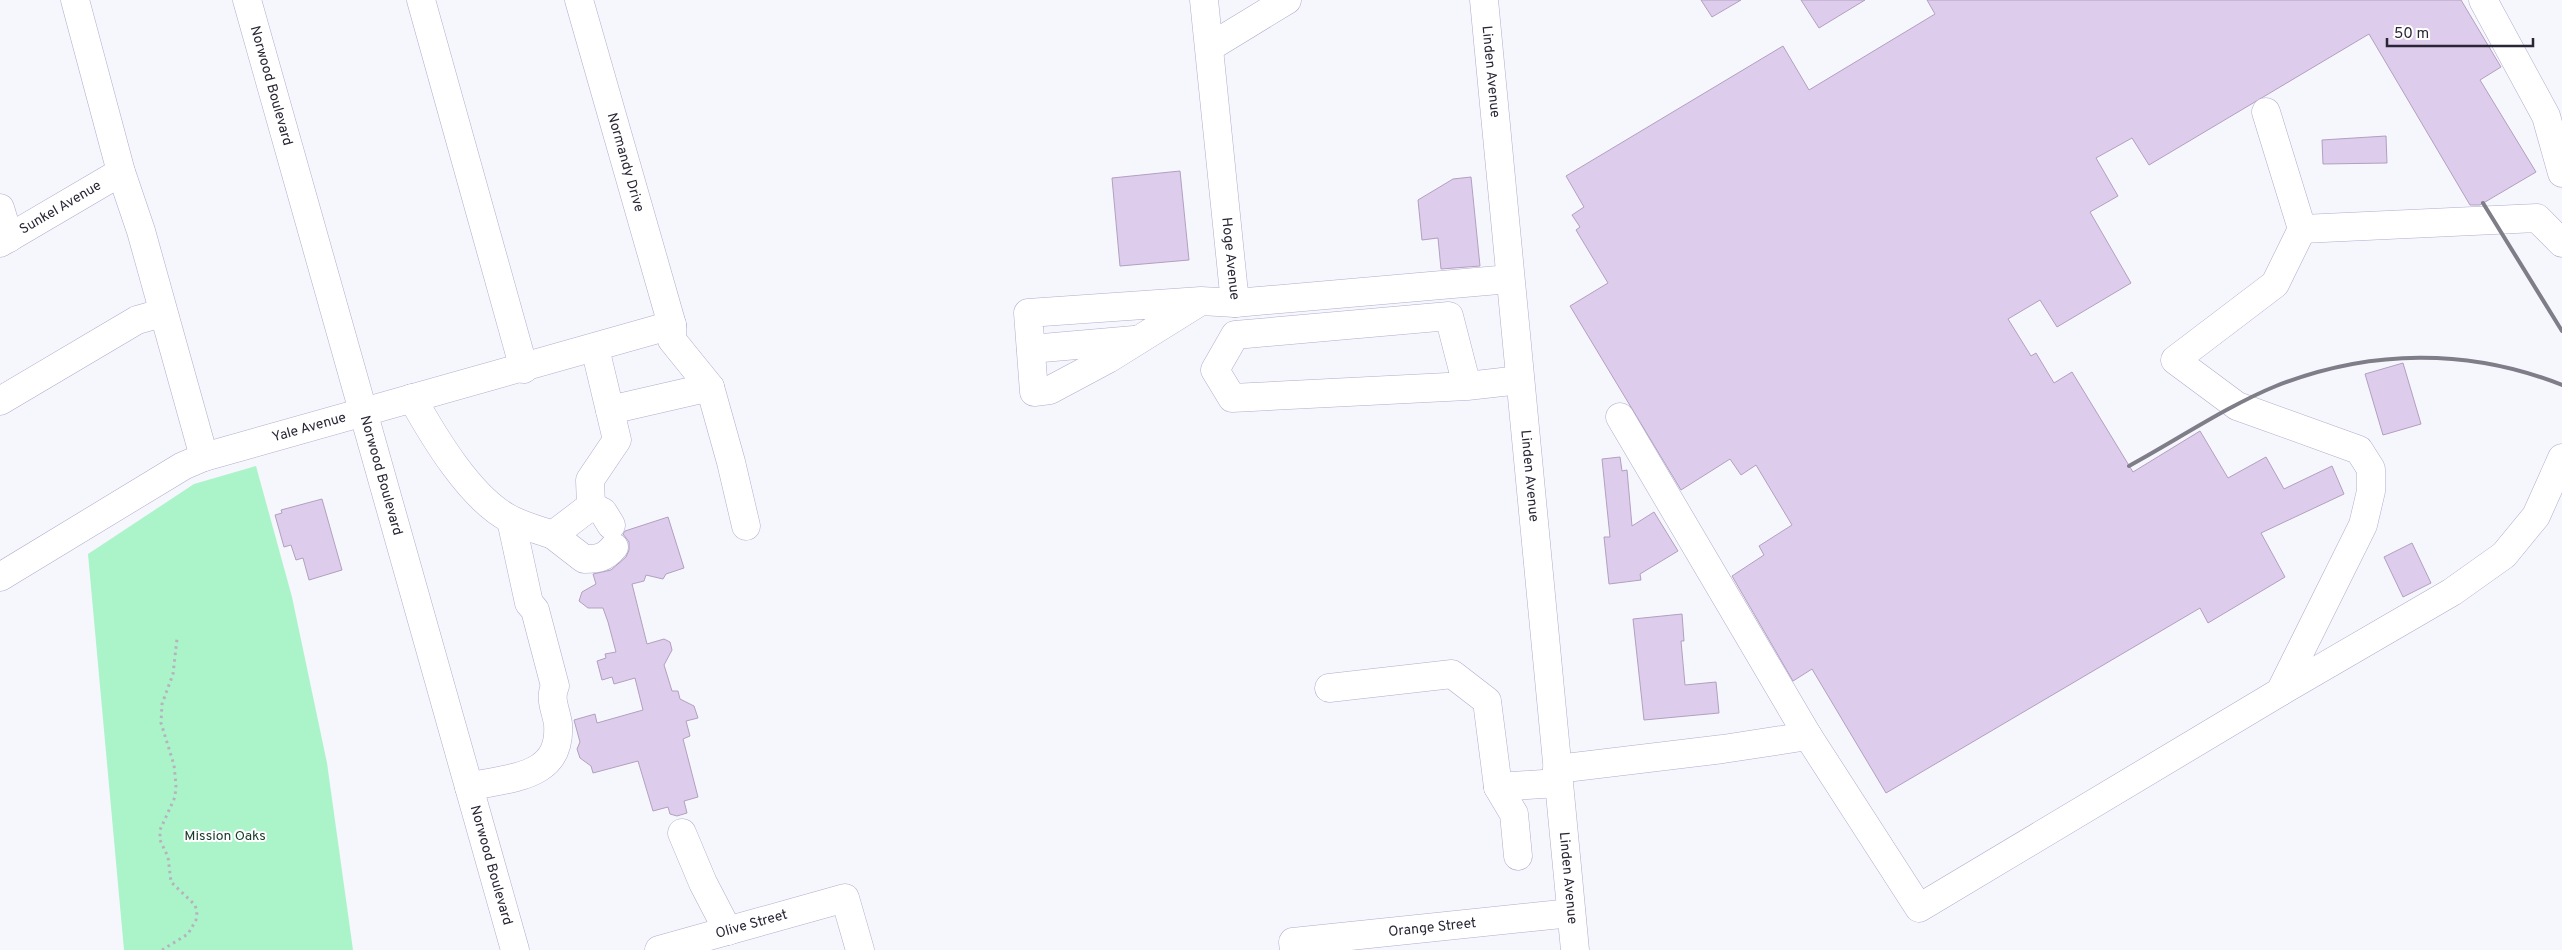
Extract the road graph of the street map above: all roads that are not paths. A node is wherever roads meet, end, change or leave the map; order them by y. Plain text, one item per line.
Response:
1 (75, 0) edge
2 (247, 0) edge
3 (421, 0) edge
4 (579, 0) edge
5 (1204, 0) edge
6 (1287, 0) edge
7 (1484, 0) edge
8 (2483, 0) edge
9 (1210, 47) junction
10 (2266, 112) dead end
11 (121, 172) junction
12 (2562, 173) edge
13 (0, 208) edge
14 (2302, 229) junction
15 (4, 240) edge
16 (2562, 243) edge
17 (1510, 279) junction
18 (1201, 301) junction
19 (1235, 303) junction
20 (162, 313) junction
21 (672, 325) junction
22 (1136, 340) junction
23 (595, 348) junction
24 (1031, 349) junction
25 (524, 369) junction
26 (1520, 380) junction
27 (1467, 386) junction
28 (710, 387) junction
29 (412, 398) junction
30 (0, 401) edge
31 (610, 410) junction
32 (364, 412) junction
33 (1620, 417) dead end
34 (204, 457) junction
35 (2562, 458) edge
36 (591, 506) junction
37 (511, 520) junction
38 (746, 526) dead end
39 (553, 535) junction
40 (0, 577) edge
41 (1329, 688) dead end
42 (2280, 692) junction
43 (1808, 736) junction
44 (1558, 776) junction
45 (469, 787) junction
46 (1498, 787) junction
47 (682, 833) dead end
48 (1518, 856) dead end
49 (1571, 913) junction
50 (728, 930) junction
51 (1429, 939) edge
52 (690, 946) edge
53 (1293, 946) edge
54 (515, 950) edge
55 (660, 950) edge
56 (860, 950) edge
57 (1575, 950) edge

1 - 11 street
2 - 32 street, Norwood Boulevard
3 - 25 street
4 - 21 street, Normandy Drive
5 - 9 street, Hoge Avenue
6 - 9 street
7 - 17 street, Linden Avenue
8 - 12 street
9 - 19 street, Hoge Avenue
10 - 14 street
11 - 15 street, Sunkel Avenue
11 - 20 street
13 - 15 street
14 - 16 street
14 - 42 street
17 - 19 street, Hoge Avenue
17 - 26 street, Linden Avenue
18 - 19 street
18 - 22 street
18 - 24 street
20 - 30 street
20 - 34 street
21 - 23 street, Yale Avenue
21 - 28 street, Normandy Drive
22 - 24 street
22 - 24 street
23 - 25 street, Yale Avenue
23 - 31 street
25 - 29 street, Yale Avenue
26 - 27 street
26 - 44 street, Linden Avenue
27 - 27 street
28 - 31 street
28 - 38 street
29 - 32 street, Yale Avenue
29 - 37 street
31 - 36 street
32 - 34 street, Yale Avenue
32 - 45 street, Norwood Boulevard
33 - 43 street
34 - 40 street, Yale Avenue
35 - 42 street
36 - 39 street
36 - 39 street
37 - 39 street
37 - 45 street
41 - 46 street
42 - 43 street
43 - 44 street
44 - 46 street
44 - 49 street, Linden Avenue
45 - 54 street, Norwood Boulevard
46 - 48 street
47 - 50 street
49 - 51 street, Orange Street
49 - 57 street, Linden Avenue
50 - 52 street, Olive Street
50 - 56 street, Olive Street
51 - 53 street, Orange Street
52 - 55 street, Olive Street

